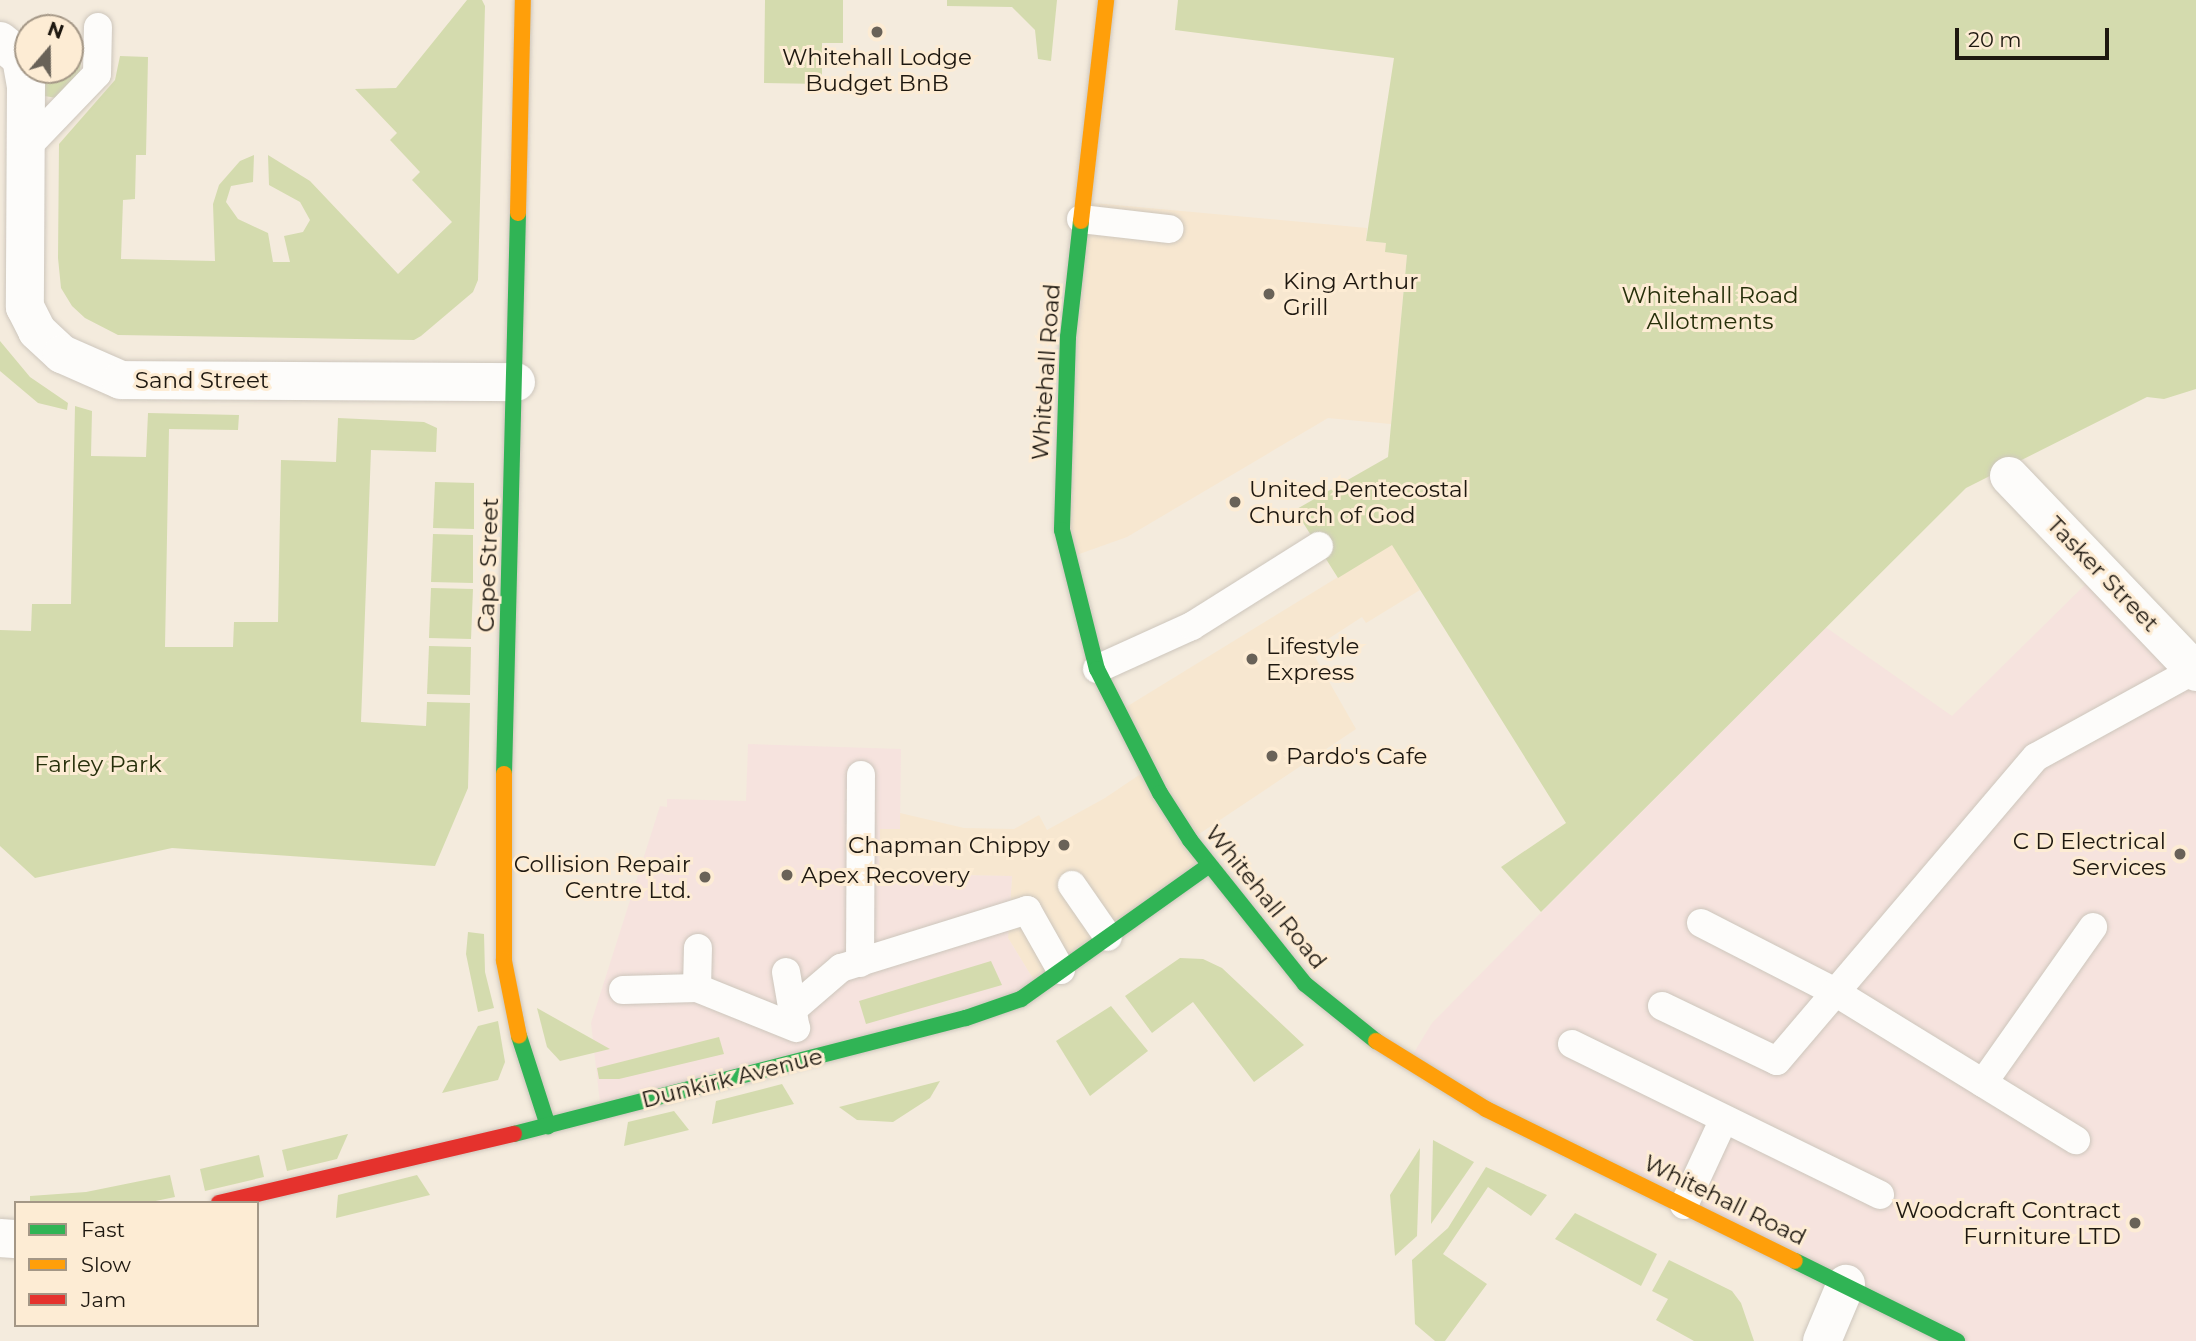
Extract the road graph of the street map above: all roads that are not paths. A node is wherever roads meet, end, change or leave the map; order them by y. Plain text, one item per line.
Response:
1 (523, 0) edge
2 (1106, 0) edge
3 (98, 27) dead end
4 (0, 41) edge
5 (24, 150) junction
6 (1081, 219) junction
7 (1168, 229) dead end
8 (516, 382) junction
9 (2010, 476) dead end
10 (1319, 546) dead end
11 (1097, 669) junction
12 (2195, 671) edge
13 (861, 775) dead end
14 (1208, 867) junction
15 (1072, 886) dead end
16 (1701, 923) dead end
17 (2093, 927) dead end
18 (1108, 937) junction
19 (698, 948) dead end
20 (860, 963) junction
21 (1061, 970) junction
22 (786, 972) dead end
23 (697, 988) junction
24 (622, 990) dead end
25 (1835, 992) junction
26 (1662, 1006) dead end
27 (794, 1019) junction
28 (1572, 1044) dead end
29 (801, 1061) junction
30 (1983, 1083) junction
31 (1723, 1121) junction
32 (548, 1126) junction
33 (2076, 1140) dead end
34 (1880, 1195) dead end
35 (228, 1201) edge
36 (1684, 1205) junction
37 (1846, 1284) junction
38 (1822, 1341) edge
39 (1957, 1341) edge

1 - 8 street, Cape Street
2 - 6 street, Whitehall Road
3 - 5 lane
4 - 5 street, Sand Street
5 - 8 street, Sand Street
6 - 7 lane
6 - 11 street, Whitehall Road
8 - 32 street, Cape Street
9 - 12 street, Tasker Street
10 - 11 lane
11 - 14 street, Whitehall Road
12 - 25 lane
13 - 20 lane
14 - 18 street, Dunkirk Avenue
14 - 36 street, Whitehall Road
15 - 18 lane
16 - 25 lane
17 - 30 lane
18 - 21 street, Dunkirk Avenue
19 - 23 lane
20 - 21 lane
20 - 27 lane
21 - 29 street, Dunkirk Avenue
22 - 27 lane
23 - 24 lane
23 - 27 lane
25 - 26 lane
25 - 30 lane
27 - 29 lane
28 - 31 lane
29 - 32 street, Dunkirk Avenue
30 - 33 lane
31 - 34 lane
31 - 36 lane
32 - 35 street, Dunkirk Avenue
36 - 37 street, Whitehall Road
37 - 38 street
37 - 39 street, Whitehall Road

